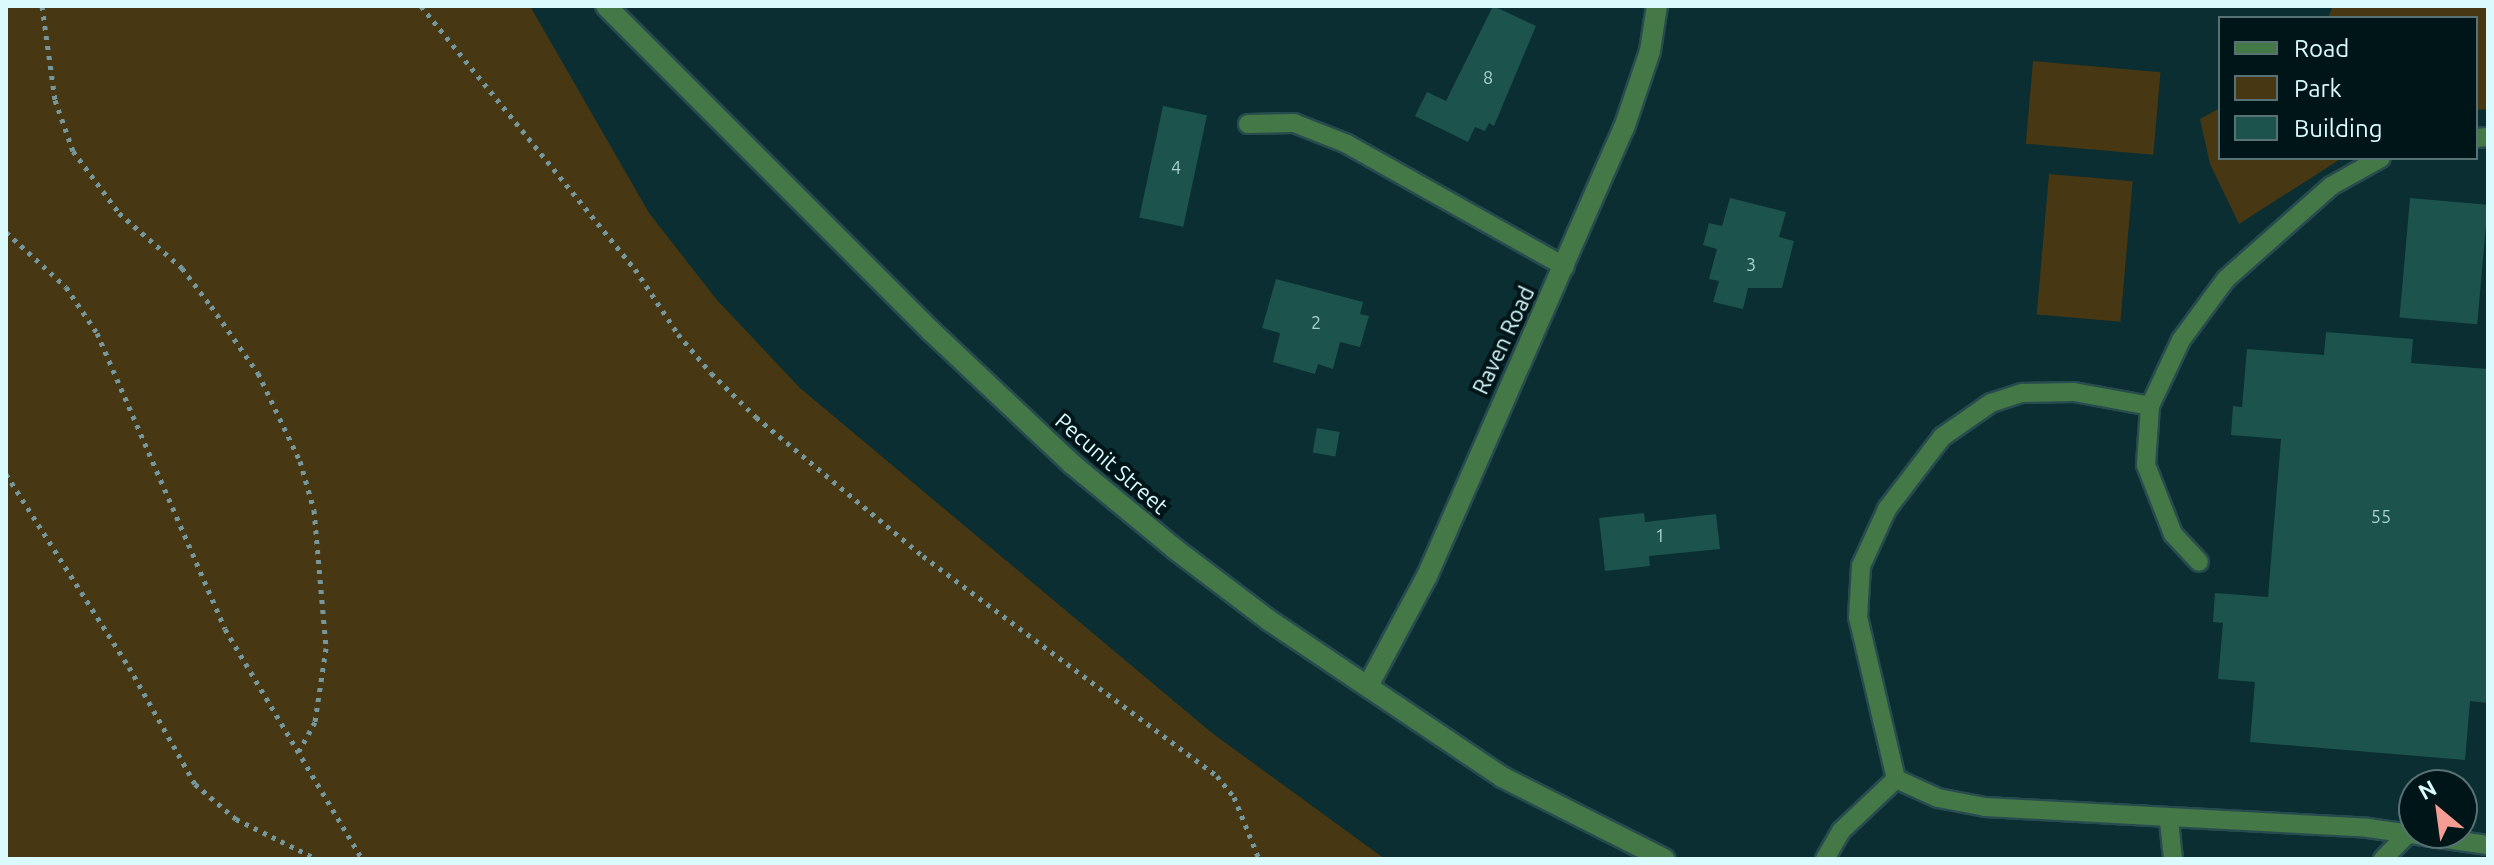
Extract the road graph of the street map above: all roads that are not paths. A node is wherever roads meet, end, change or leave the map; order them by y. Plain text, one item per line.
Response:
1 (606, 6) edge
2 (1657, 6) edge
3 (1248, 124) dead end
4 (2377, 160) edge
5 (1565, 267) junction
6 (2150, 406) junction
7 (2199, 562) dead end
8 (1368, 686) junction
9 (1896, 779) junction
10 (2169, 821) junction
11 (2398, 833) edge
12 (2398, 844) edge
13 (1664, 859) edge
14 (1825, 859) edge
15 (2173, 859) edge
16 (2383, 859) edge

1 - 8 street, Pecunit Street
2 - 5 street, Raven Road
3 - 5 lane
4 - 6 lane
5 - 8 street, Raven Road
6 - 7 lane
6 - 9 lane
8 - 13 street, Pecunit Street
9 - 10 lane
9 - 14 lane
10 - 11 lane
10 - 15 lane
12 - 16 lane

